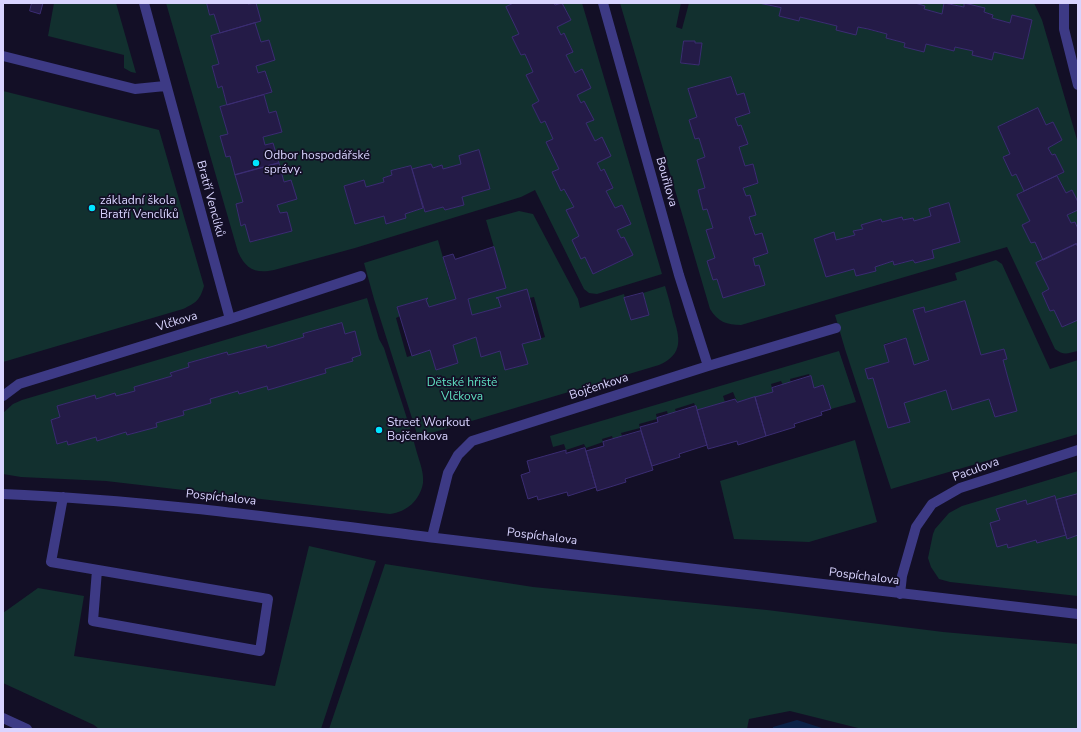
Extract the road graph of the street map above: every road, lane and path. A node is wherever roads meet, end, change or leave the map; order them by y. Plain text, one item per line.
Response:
1 (144, 3) edge
2 (603, 3) edge
3 (1064, 3) edge
4 (3, 56) edge
5 (1078, 85) edge
6 (165, 86) junction
7 (361, 276) dead end
8 (230, 319) junction
9 (836, 328) dead end
10 (708, 366) junction
11 (3, 396) edge
12 (1078, 450) edge
13 (3, 494) edge
14 (63, 497) junction
15 (432, 537) junction
16 (97, 570) junction
17 (900, 594) junction
18 (1078, 614) edge
19 (3, 718) edge
20 (27, 729) edge

1 - 6 street, Bratří Venclíků
2 - 10 street, Bouřilova
3 - 5 street
4 - 6 street
6 - 8 street, Bratří Venclíků
7 - 8 street, Vlčkova
8 - 11 street, Vlčkova
9 - 10 street, Bojčenkova
10 - 15 street, Bojčenkova
12 - 17 street, Paculova
13 - 14 street, Pospíchalova
14 - 15 street, Pospíchalova
14 - 16 street
15 - 17 street, Pospíchalova
16 - 16 street
17 - 18 street, Pospíchalova
19 - 20 street

